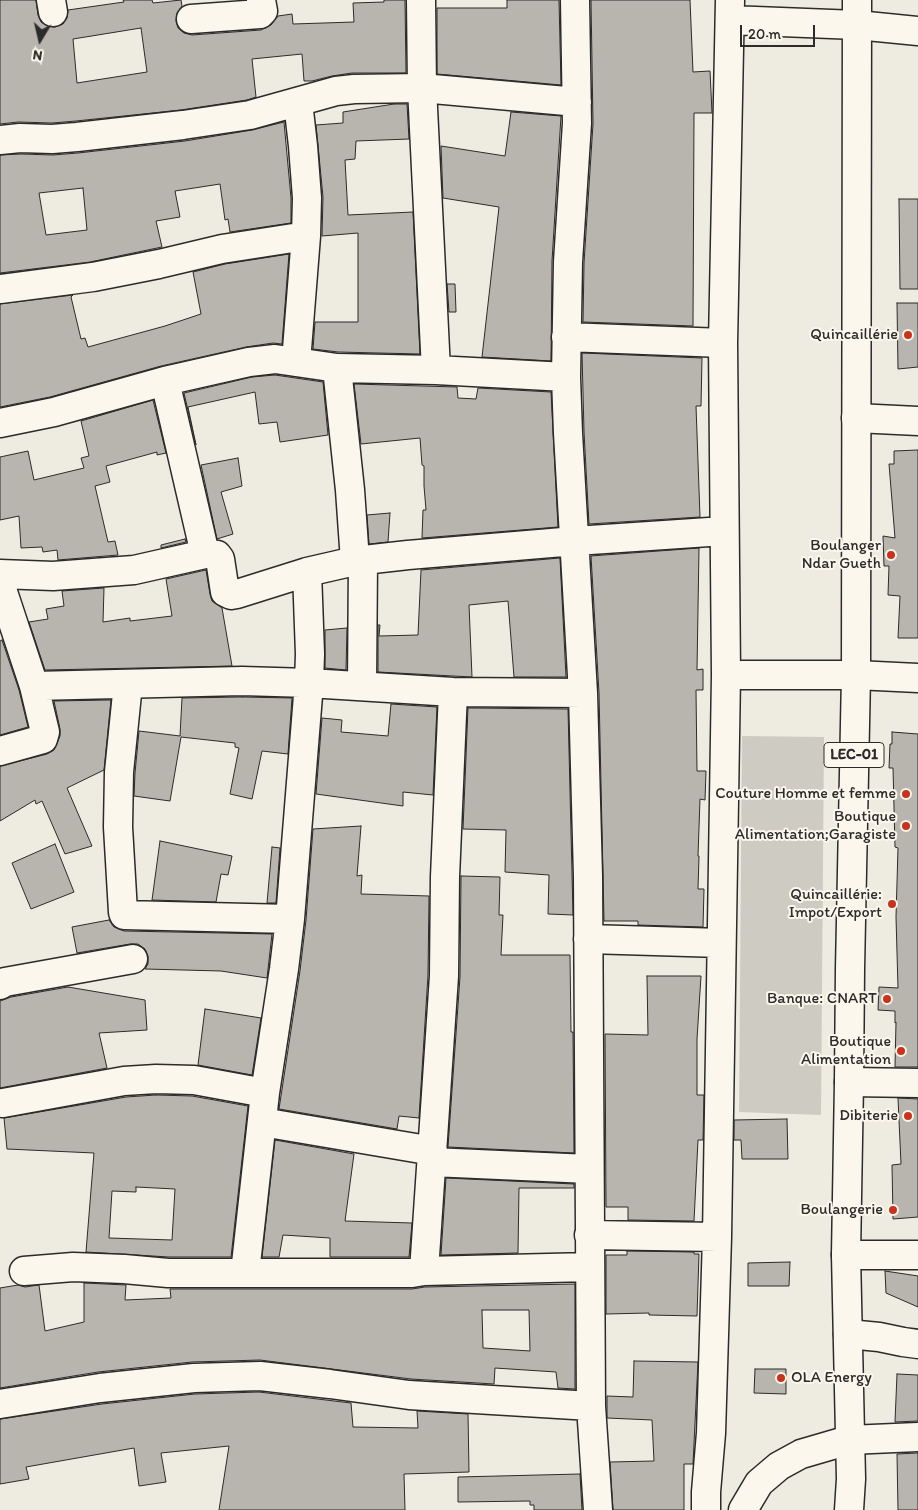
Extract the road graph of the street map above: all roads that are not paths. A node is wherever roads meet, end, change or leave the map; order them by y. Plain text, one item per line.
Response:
1 (261, 0) edge
2 (421, 0) edge
3 (575, 0) edge
4 (730, 10) edge
5 (857, 12) edge
6 (191, 20) dead end
7 (918, 31) edge
8 (422, 88) junction
9 (298, 102) junction
10 (578, 102) junction
11 (0, 140) edge
12 (306, 236) junction
13 (0, 290) edge
14 (566, 337) junction
15 (723, 343) junction
16 (296, 362) junction
17 (337, 368) junction
18 (436, 370) junction
19 (566, 376) junction
20 (165, 381) junction
21 (856, 418) junction
22 (918, 421) edge
23 (0, 423) edge
24 (724, 531) junction
25 (575, 541) junction
26 (205, 554) junction
27 (359, 561) junction
28 (307, 572) junction
29 (0, 574) edge
30 (0, 583) edge
31 (726, 675) junction
32 (856, 675) junction
33 (918, 678) edge
34 (309, 682) junction
35 (128, 684) junction
36 (34, 686) junction
37 (362, 686) junction
38 (453, 692) junction
39 (583, 693) junction
40 (0, 751) edge
41 (290, 919) junction
42 (588, 939) junction
43 (721, 942) junction
44 (133, 959) dead end
45 (2, 979) edge
46 (850, 1082) junction
47 (918, 1083) edge
48 (265, 1093) junction
49 (3, 1103) dead end
50 (262, 1122) junction
51 (433, 1156) junction
52 (589, 1168) junction
53 (589, 1235) junction
54 (717, 1237) junction
55 (846, 1254) junction
56 (918, 1255) edge
57 (590, 1267) junction
58 (24, 1271) dead end
59 (424, 1271) junction
60 (245, 1273) junction
61 (848, 1334) junction
62 (918, 1344) edge
63 (0, 1404) edge
64 (591, 1406) junction
65 (918, 1437) edge
66 (849, 1440) junction
67 (598, 1510) edge
68 (706, 1510) edge
69 (743, 1510) edge
70 (849, 1510) edge

1 - 6 main road
2 - 8 main road
3 - 10 main road
4 - 5 main road
4 - 15 main road
5 - 7 main road
5 - 21 main road, LEC-01
8 - 9 main road
8 - 10 main road
8 - 18 main road
9 - 11 main road
9 - 12 main road
10 - 14 main road
12 - 13 main road
12 - 16 main road
14 - 15 main road
14 - 19 main road
15 - 24 main road
16 - 17 main road
16 - 20 main road
17 - 18 main road
17 - 27 main road
18 - 19 main road
19 - 25 main road
20 - 23 main road
20 - 26 main road
21 - 22 main road
21 - 32 main road, LEC-01
24 - 25 main road
24 - 31 main road
25 - 27 main road
25 - 39 main road
26 - 28 main road
26 - 29 main road
27 - 28 main road
27 - 37 main road
28 - 34 main road
30 - 36 main road
31 - 32 main road
31 - 43 main road
32 - 33 main road
32 - 46 main road, LEC-01
34 - 35 main road
34 - 37 main road
34 - 41 main road
35 - 36 main road
35 - 41 main road
36 - 40 main road
37 - 38 main road
38 - 39 main road
38 - 51 main road
39 - 42 main road
41 - 48 main road
42 - 43 main road
42 - 52 main road
43 - 54 main road
44 - 45 main road
46 - 47 main road
46 - 55 main road, LEC-01
48 - 49 main road
48 - 50 main road
50 - 51 main road
50 - 60 main road
51 - 52 main road
51 - 59 main road
52 - 53 main road
53 - 54 main road
53 - 57 main road
54 - 68 main road
55 - 56 main road
55 - 61 main road, LEC-01
57 - 59 main road
57 - 64 main road
58 - 60 main road
59 - 60 main road
61 - 62 main road
61 - 66 main road, LEC-01
63 - 64 main road
64 - 67 main road
65 - 66 main road
66 - 69 main road
66 - 70 main road, LEC-01

